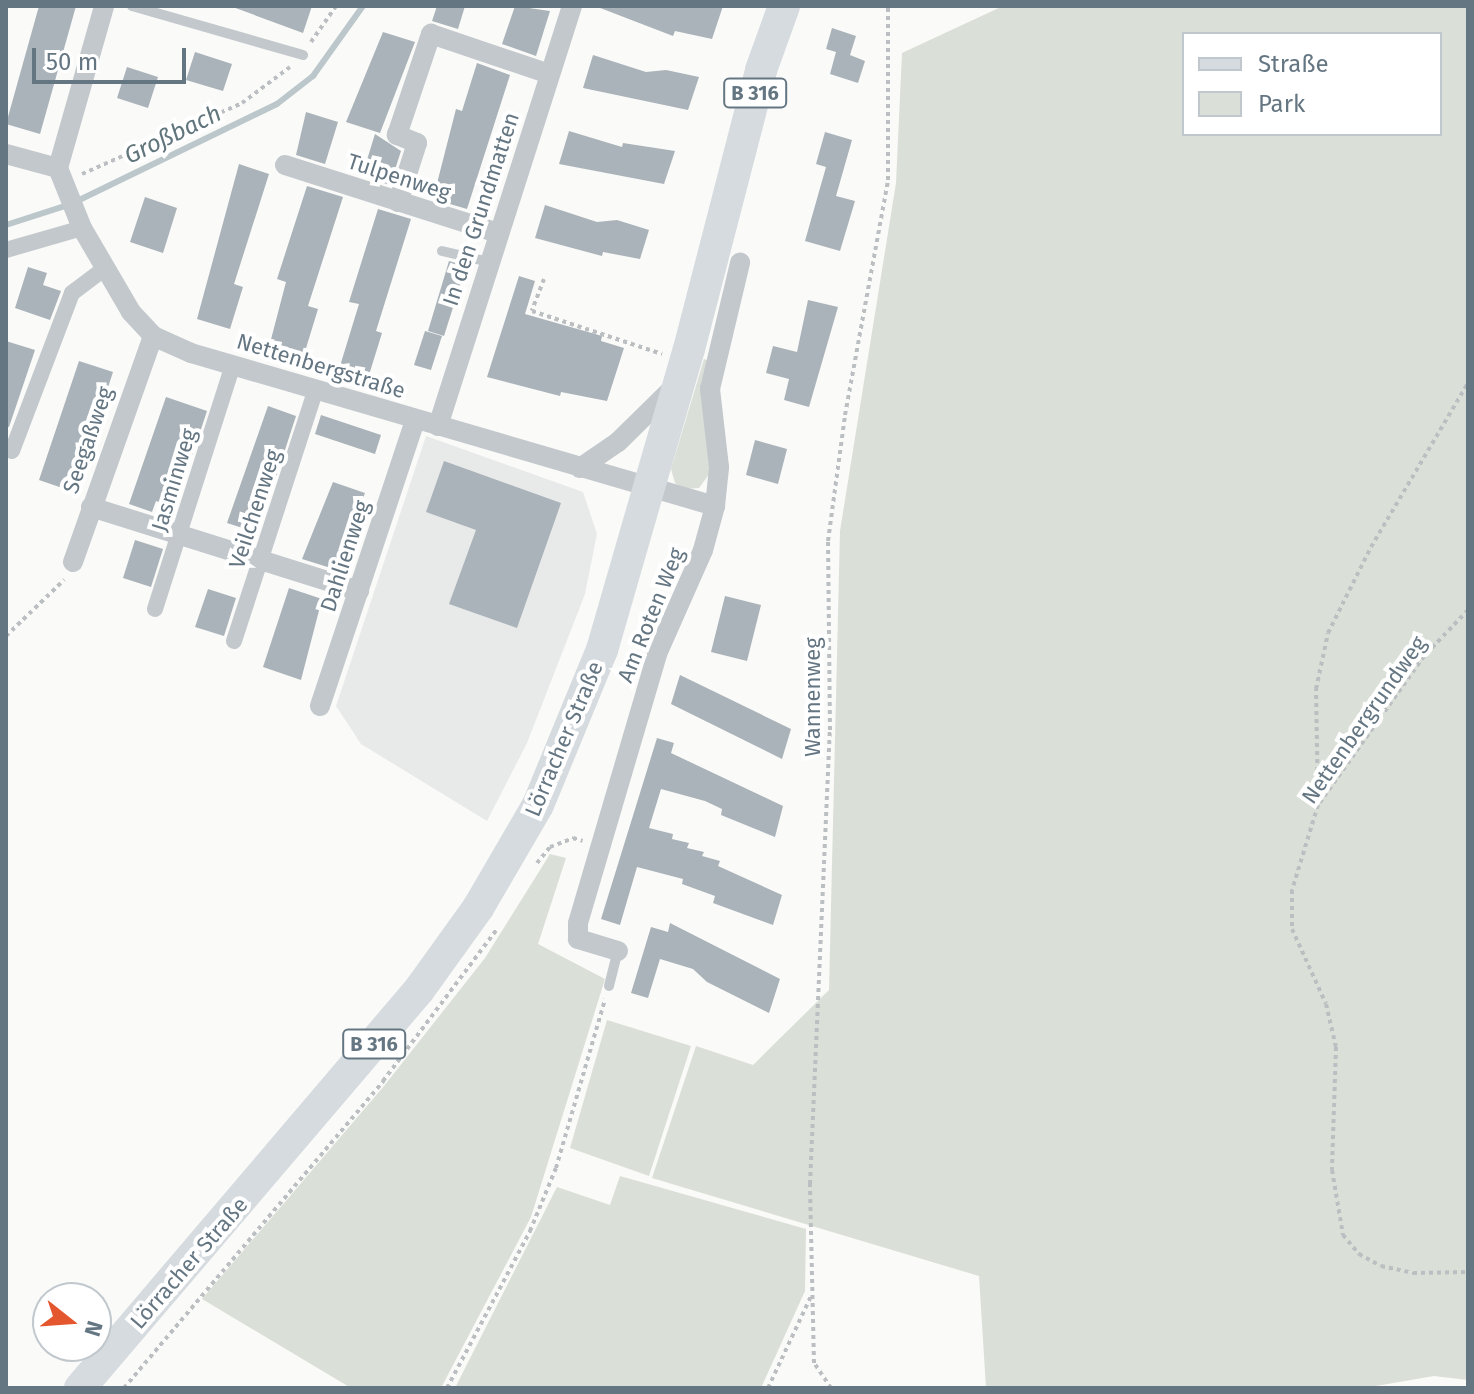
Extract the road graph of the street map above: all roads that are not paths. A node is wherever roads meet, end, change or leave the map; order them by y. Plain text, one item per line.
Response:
1 (104, 6) edge
2 (132, 6) edge
3 (572, 6) edge
4 (784, 6) edge
5 (303, 55) road end
6 (549, 74) junction
7 (6, 154) edge
8 (285, 165) dead end
9 (60, 177) junction
10 (398, 202) junction
11 (79, 222) junction
12 (498, 233) junction
13 (6, 250) edge
14 (442, 251) dead end
15 (489, 262) junction
16 (740, 263) dead end
17 (105, 268) junction
18 (153, 336) junction
19 (233, 365) junction
20 (671, 368) junction
21 (316, 389) junction
22 (415, 420) junction
23 (438, 426) junction
24 (12, 451) dead end
25 (580, 468) junction
26 (648, 488) junction
27 (715, 506) junction
28 (91, 507) junction
29 (180, 536) junction
30 (262, 561) junction
31 (73, 562) road end
32 (359, 591) junction
33 (155, 609) dead end
34 (234, 641) dead end
35 (320, 706) dead end
36 (618, 951) joint
37 (609, 986) road end
38 (80, 1388) edge

1 - 9 street
2 - 5 lane
3 - 6 street, In den Grundmatten
4 - 20 main road, Lörracher Straße / B 316
6 - 10 street
6 - 12 street, In den Grundmatten
7 - 9 street
8 - 10 street, Tulpenweg
9 - 11 street, Nettenbergstraße
10 - 12 street, Tulpenweg
11 - 13 street
11 - 17 street, Nettenbergstraße
12 - 15 street, In den Grundmatten
14 - 15 lane
15 - 23 street, In den Grundmatten
16 - 27 street, Am Roten Weg
17 - 18 street, Nettenbergstraße
17 - 24 street
18 - 19 street, Nettenbergstraße
18 - 28 street, Seegaßweg
19 - 21 street, Nettenbergstraße
19 - 29 street, Jasminweg
20 - 25 street
20 - 26 main road, Lörracher Straße / B 316
21 - 22 street, Nettenbergstraße
21 - 30 street, Veilchenweg
22 - 23 street, Nettenbergstraße
22 - 32 street, Dahlienweg
23 - 25 street, Nettenbergstraße
25 - 26 street, Nettenbergstraße
26 - 27 street, Nettenbergstraße
26 - 38 main road, Lörracher Straße / B 316
27 - 36 street, Am Roten Weg
28 - 29 street
28 - 31 street, Seegaßweg
29 - 30 street
29 - 33 street, Jasminweg
30 - 32 street
30 - 34 street, Veilchenweg
32 - 35 street, Dahlienweg
36 - 37 lane

